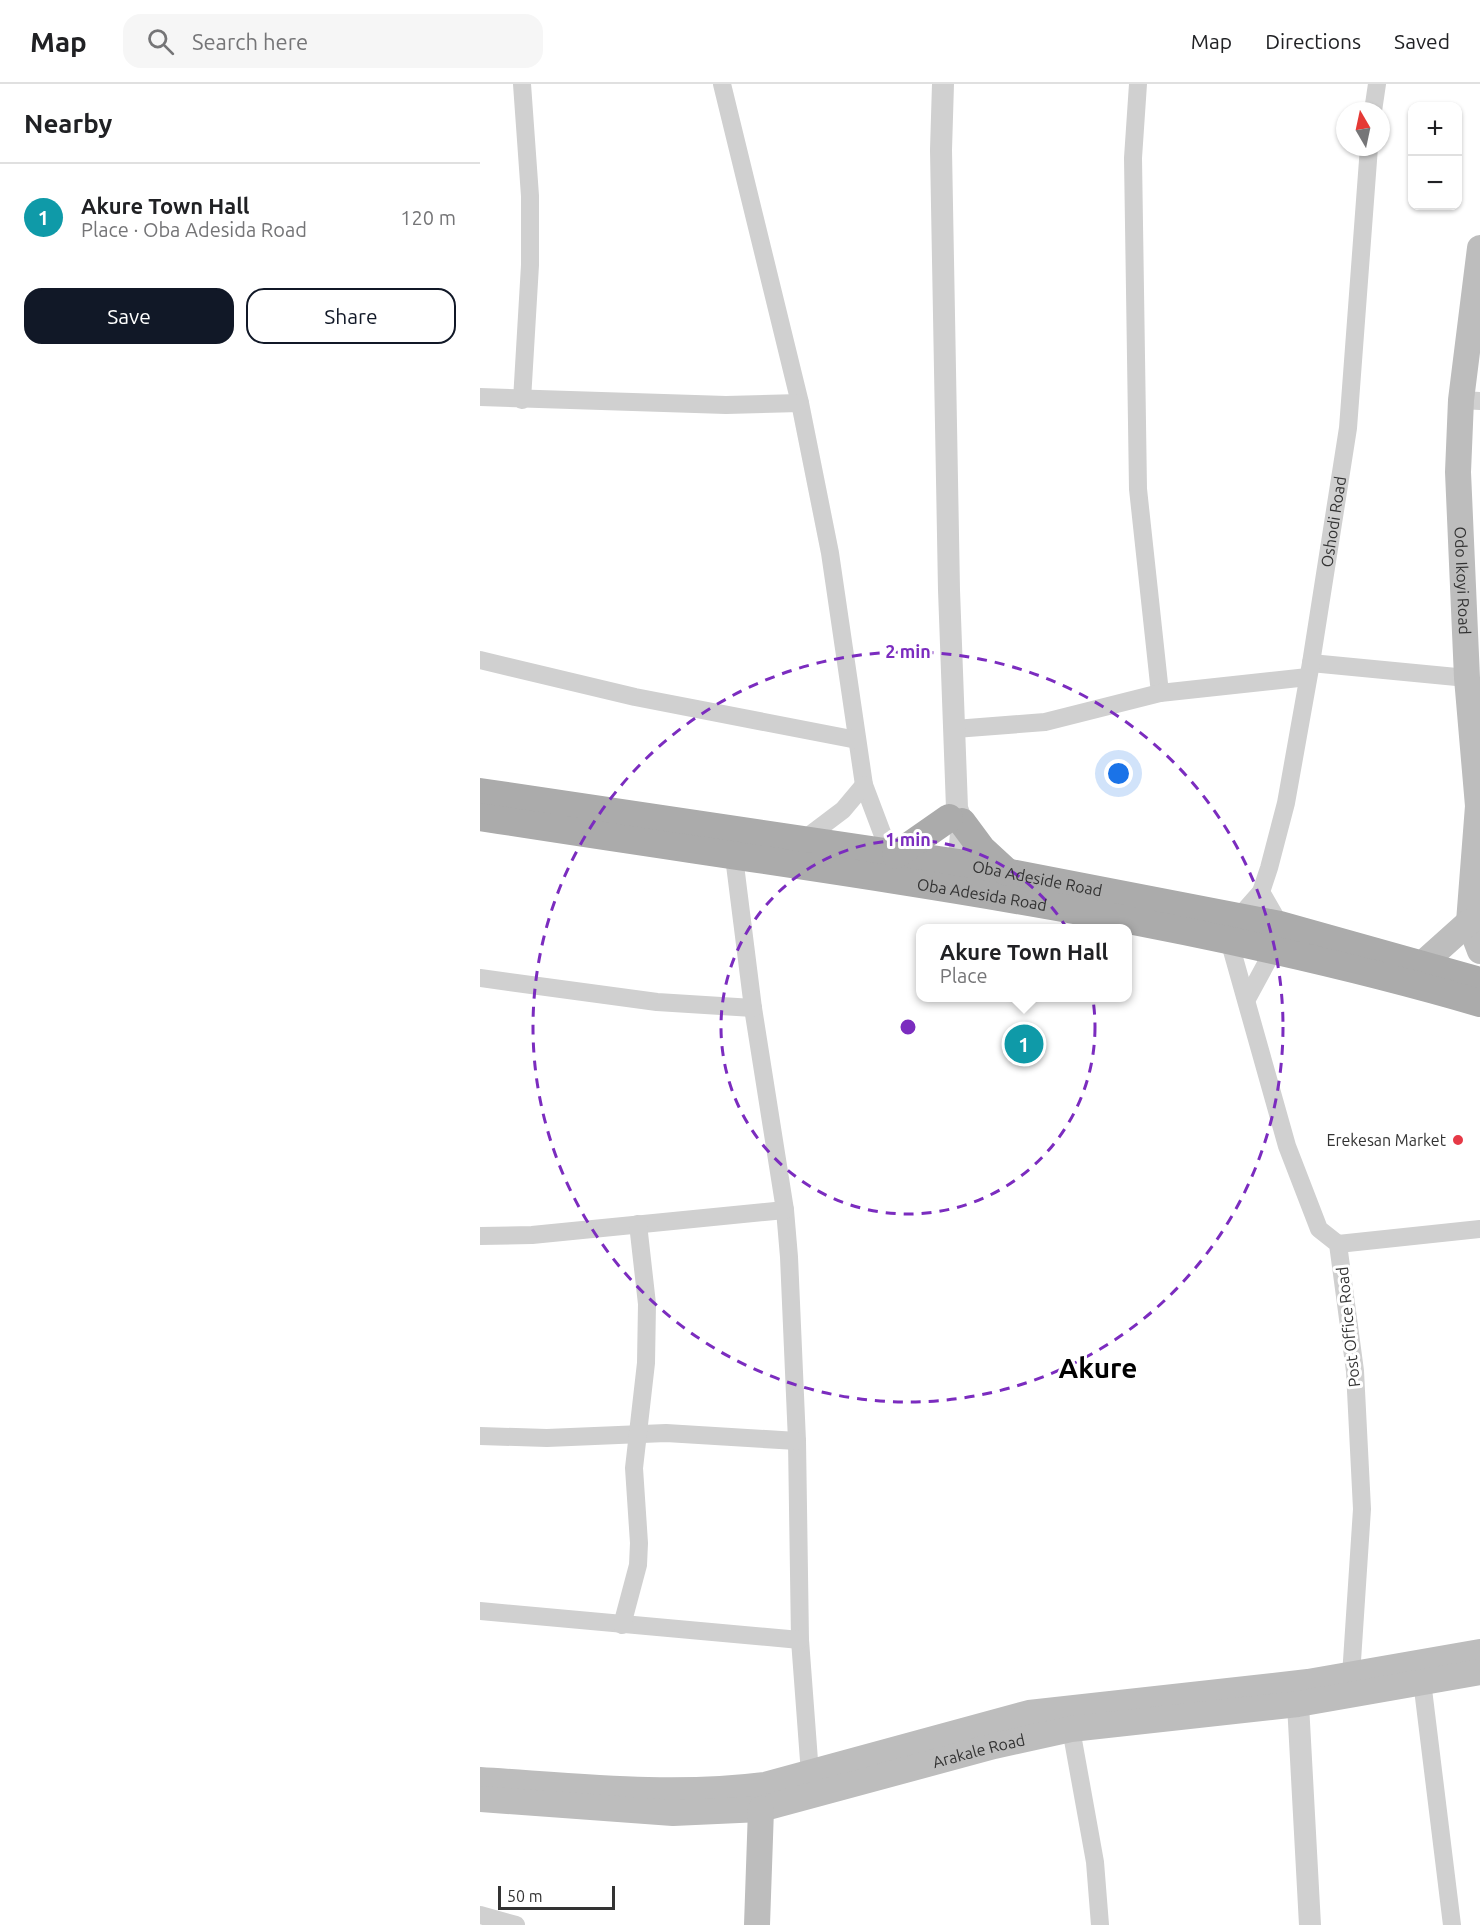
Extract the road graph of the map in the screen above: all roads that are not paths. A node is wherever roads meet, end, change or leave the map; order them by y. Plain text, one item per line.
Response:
1 (522, 84) edge
2 (722, 84) edge
3 (943, 84) edge
4 (1138, 84) edge
5 (1377, 84) edge
6 (1374, 102) edge
7 (1368, 156) edge
8 (1480, 248) edge
9 (480, 397) edge
10 (522, 400) junction
11 (1470, 400) edge
12 (800, 404) junction
13 (480, 660) edge
14 (1309, 670) junction
15 (1472, 685) edge
16 (1160, 693) junction
17 (955, 729) junction
18 (857, 740) junction
19 (864, 785) junction
20 (480, 792) edge
21 (956, 816) junction
22 (480, 817) edge
23 (802, 841) junction
24 (893, 854) junction
25 (734, 857) junction
26 (1007, 872) junction
27 (950, 875) junction
28 (1261, 892) junction
29 (1473, 918) edge
30 (1234, 929) junction
31 (1277, 937) junction
32 (1480, 951) edge
33 (1421, 965) junction
34 (480, 978) edge
35 (1480, 981) edge
36 (1247, 999) junction
37 (1480, 1003) edge
38 (753, 1008) junction
39 (785, 1210) junction
40 (638, 1224) junction
41 (1480, 1229) edge
42 (480, 1236) edge
43 (1338, 1244) junction
44 (638, 1434) junction
45 (480, 1436) edge
46 (797, 1441) junction
47 (480, 1611) edge
48 (622, 1624) junction
49 (800, 1640) junction
50 (1480, 1652) edge
51 (1480, 1672) edge
52 (1351, 1676) junction
53 (1422, 1681) junction
54 (1298, 1704) junction
55 (1071, 1729) junction
56 (941, 1748) junction
57 (810, 1774) junction
58 (480, 1780) edge
59 (569, 1796) junction
60 (480, 1799) edge
61 (761, 1809) junction
62 (480, 1915) edge
63 (516, 1925) edge
64 (757, 1925) edge
65 (1100, 1925) edge
66 (1310, 1925) edge
67 (1452, 1925) edge

1 - 10 street
2 - 12 street
3 - 17 street
4 - 16 street
5 - 6 street
7 - 14 street, Oshodi Road
8 - 11 main road, Odo Ikoyi Road
9 - 10 street
10 - 12 street
11 - 15 main road, Odo Ikoyi Road
12 - 18 street
13 - 18 street
14 - 15 street
14 - 16 street
14 - 28 street, Oshodi Road
15 - 29 main road, Odo Ikoyi Road
16 - 17 street
17 - 21 street
18 - 19 street
19 - 23 street
19 - 24 street
20 - 23 main road, Oba Adeside Road
21 - 24 main road
21 - 26 main road
21 - 27 street
22 - 25 main road, Oba Adesida Road
23 - 24 main road, Oba Adeside Road
24 - 27 main road, Oba Adeside Road
25 - 27 main road, Oba Adesida Road
25 - 38 street
26 - 27 main road, Oba Adeside Road
26 - 30 main road, Oba Adeside Road
27 - 30 main road, Oba Adesida Road
28 - 30 street
28 - 31 street
29 - 32 main road
29 - 33 main road
30 - 31 main road, Oba Adesida Road
30 - 36 street, Post Office Road
31 - 33 main road
31 - 36 street
31 - 37 main road, Oba Adesida Road
33 - 35 main road
34 - 38 street
36 - 43 street, Post Office Road
38 - 39 street
39 - 40 street
39 - 46 street
40 - 42 street
40 - 44 street
41 - 43 street
43 - 52 street, Post Office Road
44 - 45 street
44 - 46 street
44 - 48 street
46 - 49 street
47 - 48 street
48 - 49 street
49 - 57 street
50 - 52 main road, Arakale Road
51 - 53 main road, Arakale Road
52 - 56 main road, Arakale Road
53 - 54 main road, Arakale Road
53 - 67 street
54 - 55 main road, Arakale Road
54 - 66 street
55 - 56 main road, Arakale Road
55 - 65 street
56 - 57 main road, Arakale Road
56 - 61 main road, Arakale Road
57 - 59 main road, Arakale Road
58 - 59 main road, Arakale Road
59 - 60 main road, Arakale Road
59 - 61 main road, Arakale Road
61 - 64 main road
62 - 63 street

